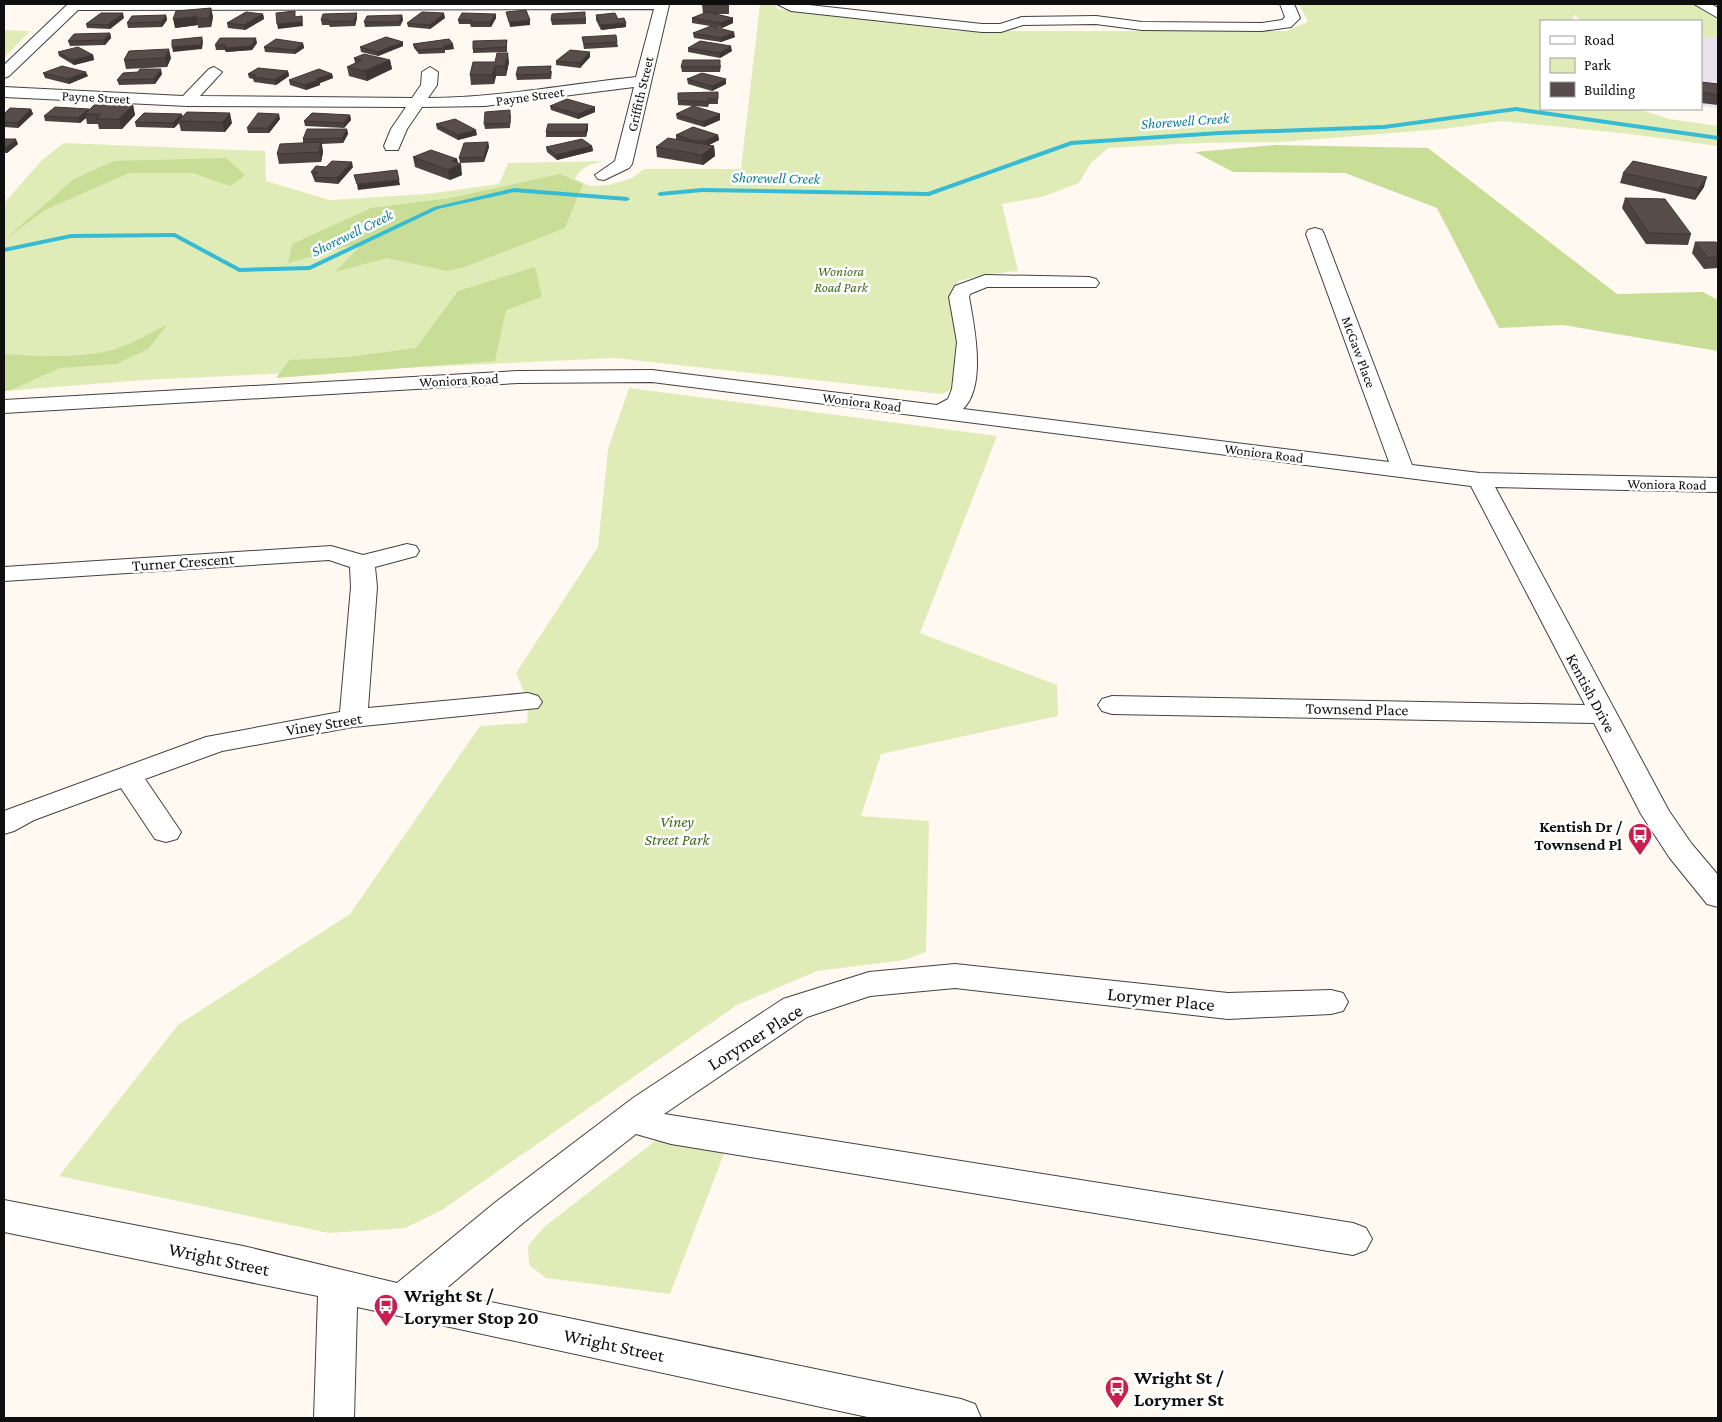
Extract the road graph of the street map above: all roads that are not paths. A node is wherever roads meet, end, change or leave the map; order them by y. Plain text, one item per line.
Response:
1 (472, 4) edge
2 (662, 4) edge
3 (784, 4) edge
4 (1287, 4) edge
5 (1701, 4) edge
6 (75, 5) edge
7 (1718, 14) edge
8 (214, 72) dead end
9 (430, 72) dead end
10 (4, 74) edge
11 (644, 81) junction
12 (4, 92) edge
13 (187, 101) junction
14 (415, 103) junction
15 (392, 146) dead end
16 (604, 175) dead end
17 (1315, 234) dead end
18 (1089, 283) dead end
19 (4, 407) edge
20 (942, 412) junction
21 (1403, 470) junction
22 (1480, 480) junction
23 (1718, 485) edge
24 (407, 551) dead end
25 (362, 562) junction
26 (4, 574) edge
27 (528, 702) dead end
28 (1112, 705) dead end
29 (1602, 714) junction
30 (353, 718) junction
31 (127, 775) junction
32 (4, 824) edge
33 (166, 832) dead end
34 (1718, 896) edge
35 (1330, 1002) dead end
36 (632, 1119) junction
37 (4, 1216) edge
38 (1353, 1239) dead end
39 (338, 1284) junction
40 (404, 1301) junction
41 (334, 1418) edge
42 (961, 1418) edge

1 - 2 street
1 - 6 street
2 - 11 street, Griffith Street
3 - 4 street
5 - 7 street
6 - 10 street
8 - 13 street
9 - 14 street
11 - 14 street, Payne Street
11 - 16 street, Griffith Street
12 - 13 street, Payne Street
13 - 14 street, Payne Street
14 - 15 street
17 - 21 street, McGaw Place
18 - 20 street
19 - 20 street, Woniora Road
20 - 21 street, Woniora Road
21 - 22 street, Woniora Road
22 - 23 street, Woniora Road
22 - 29 street, Kentish Drive
24 - 25 street, Turner Crescent
25 - 26 street, Turner Crescent
25 - 30 street
27 - 30 street, Viney Street
28 - 29 street, Townsend Place
29 - 34 street, Kentish Drive
30 - 31 street, Viney Street
31 - 32 street, Viney Street
31 - 33 street
35 - 36 street, Lorymer Place
36 - 38 street
36 - 40 street, Lorymer Place
37 - 39 street, Wright Street
39 - 40 street, Wright Street
39 - 41 street
40 - 42 street, Wright Street

